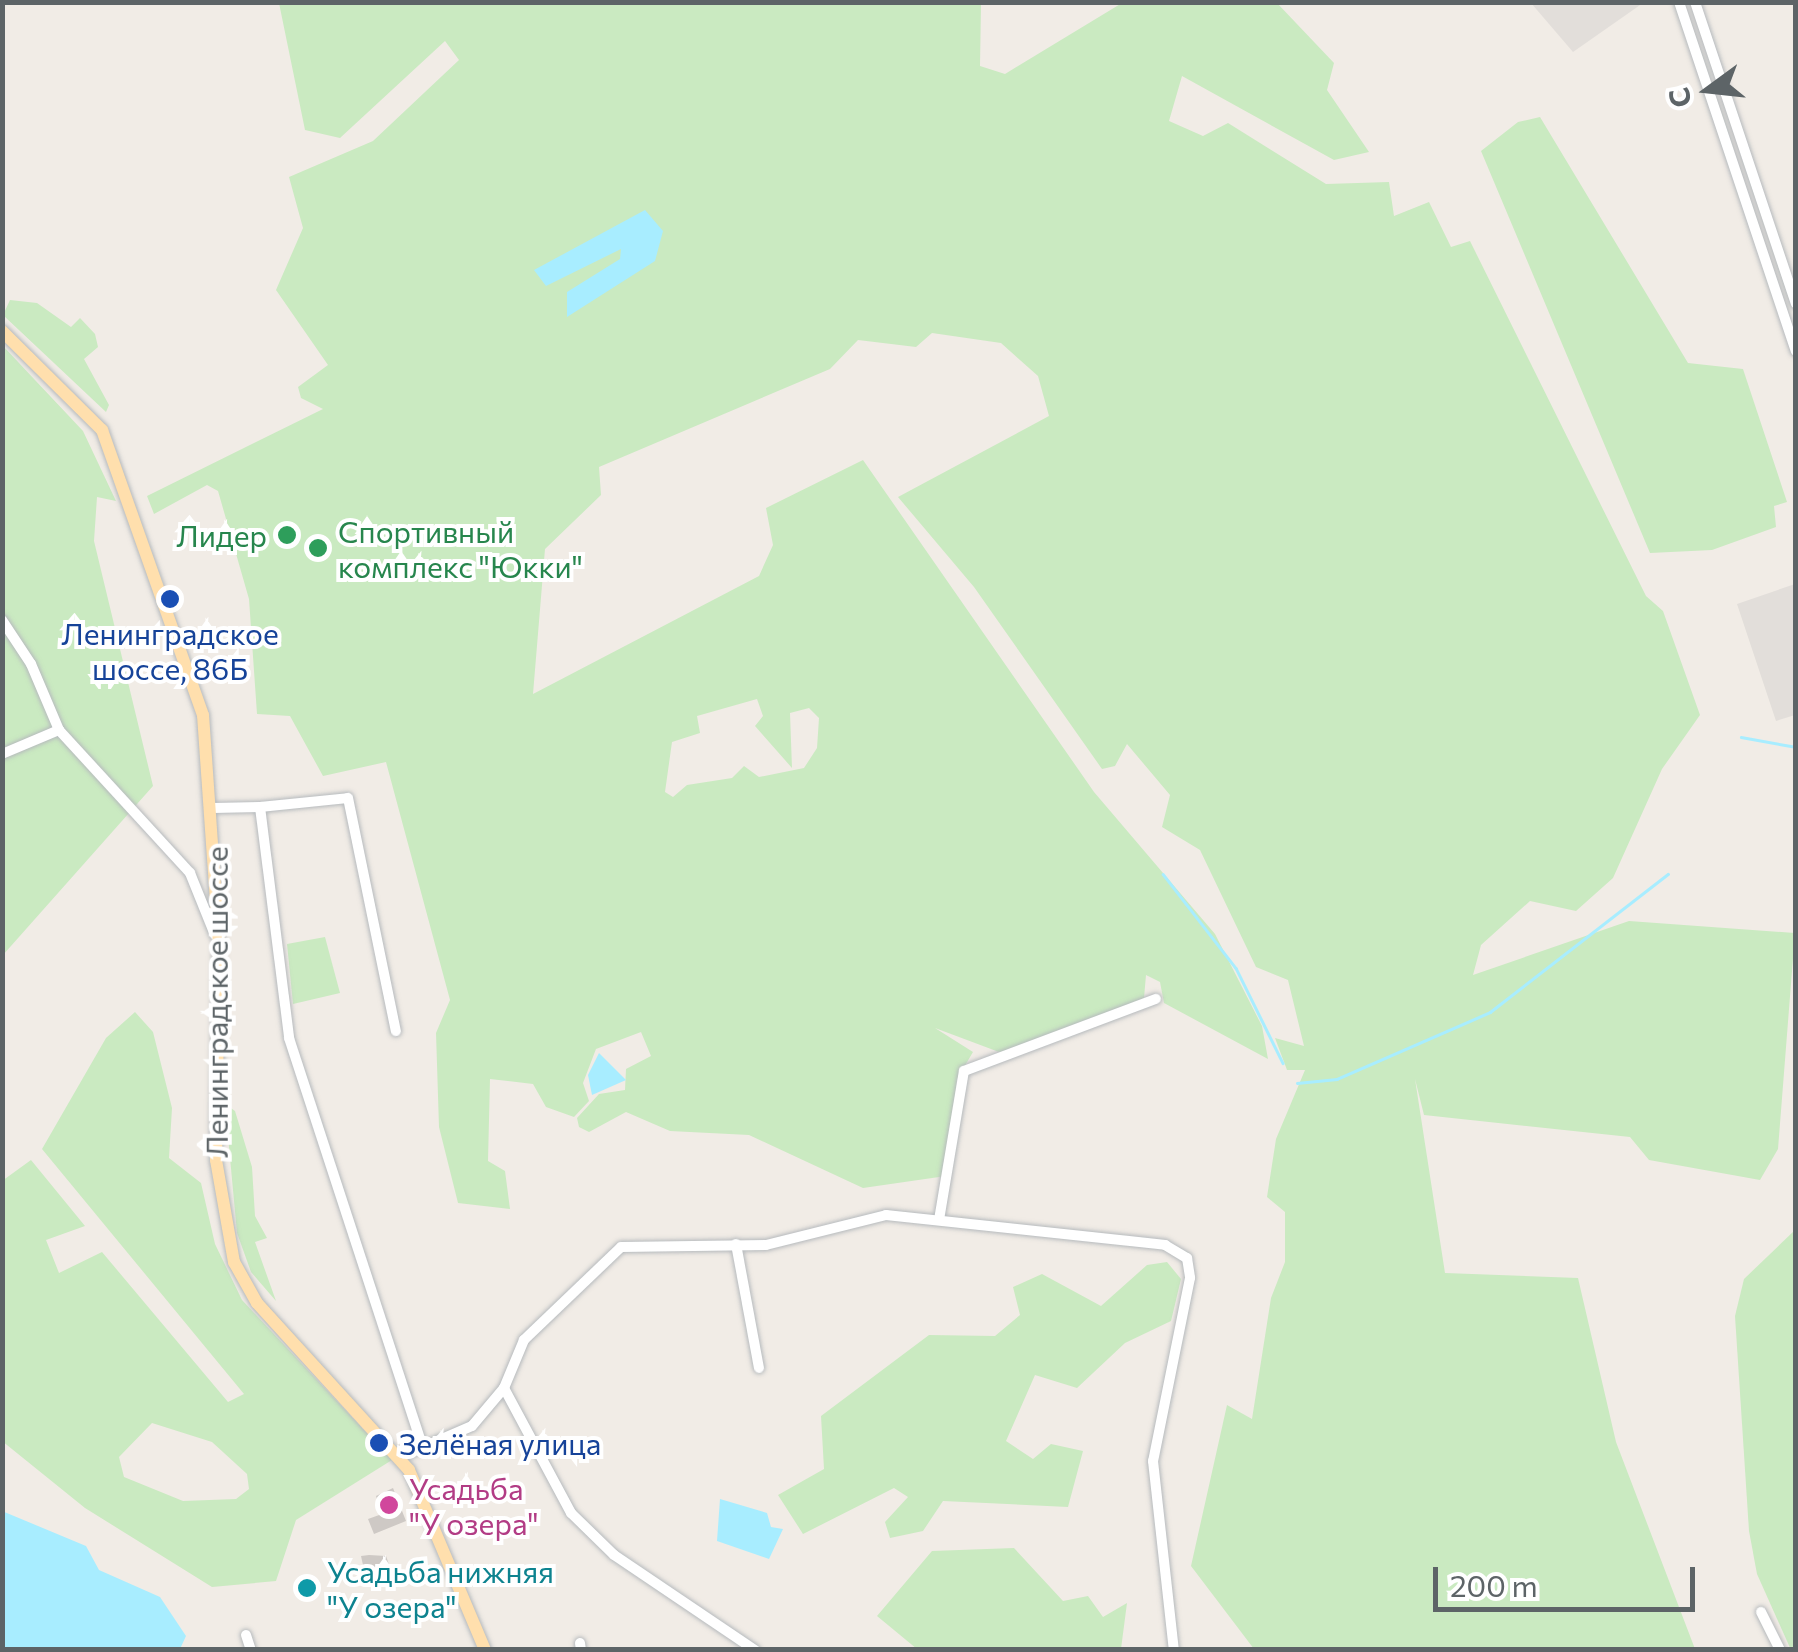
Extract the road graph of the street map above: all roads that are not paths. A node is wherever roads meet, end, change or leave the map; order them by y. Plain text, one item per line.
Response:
1 (1680, 2) edge
2 (1695, 2) edge
3 (1796, 304) edge
4 (2, 331) edge
5 (1796, 352) edge
6 (2, 620) edge
7 (59, 730) junction
8 (2, 754) edge
9 (260, 806) junction
10 (213, 808) junction
11 (220, 945) junction
12 (1156, 999) dead end
13 (396, 1032) dead end
14 (939, 1220) junction
15 (736, 1244) junction
16 (759, 1368) dead end
17 (504, 1388) junction
18 (422, 1444) junction
19 (400, 1456) junction
20 (1761, 1612) dead end
21 (246, 1634) dead end
22 (251, 1650) edge
23 (485, 1650) edge
24 (755, 1650) edge
25 (1174, 1650) edge
26 (1780, 1650) edge

1 - 5 street
2 - 3 street
4 - 10 main road, Ленинградское шоссе
6 - 7 street
7 - 8 street
7 - 11 street
9 - 10 street
9 - 13 street
9 - 18 street
10 - 11 main road, Ленинградское шоссе
11 - 19 main road, Ленинградское шоссе
12 - 14 street
14 - 15 street
14 - 25 street
15 - 16 street
15 - 17 street
17 - 18 street
17 - 24 street
18 - 19 street
19 - 23 main road, Ленинградское шоссе
20 - 26 street
21 - 22 street

